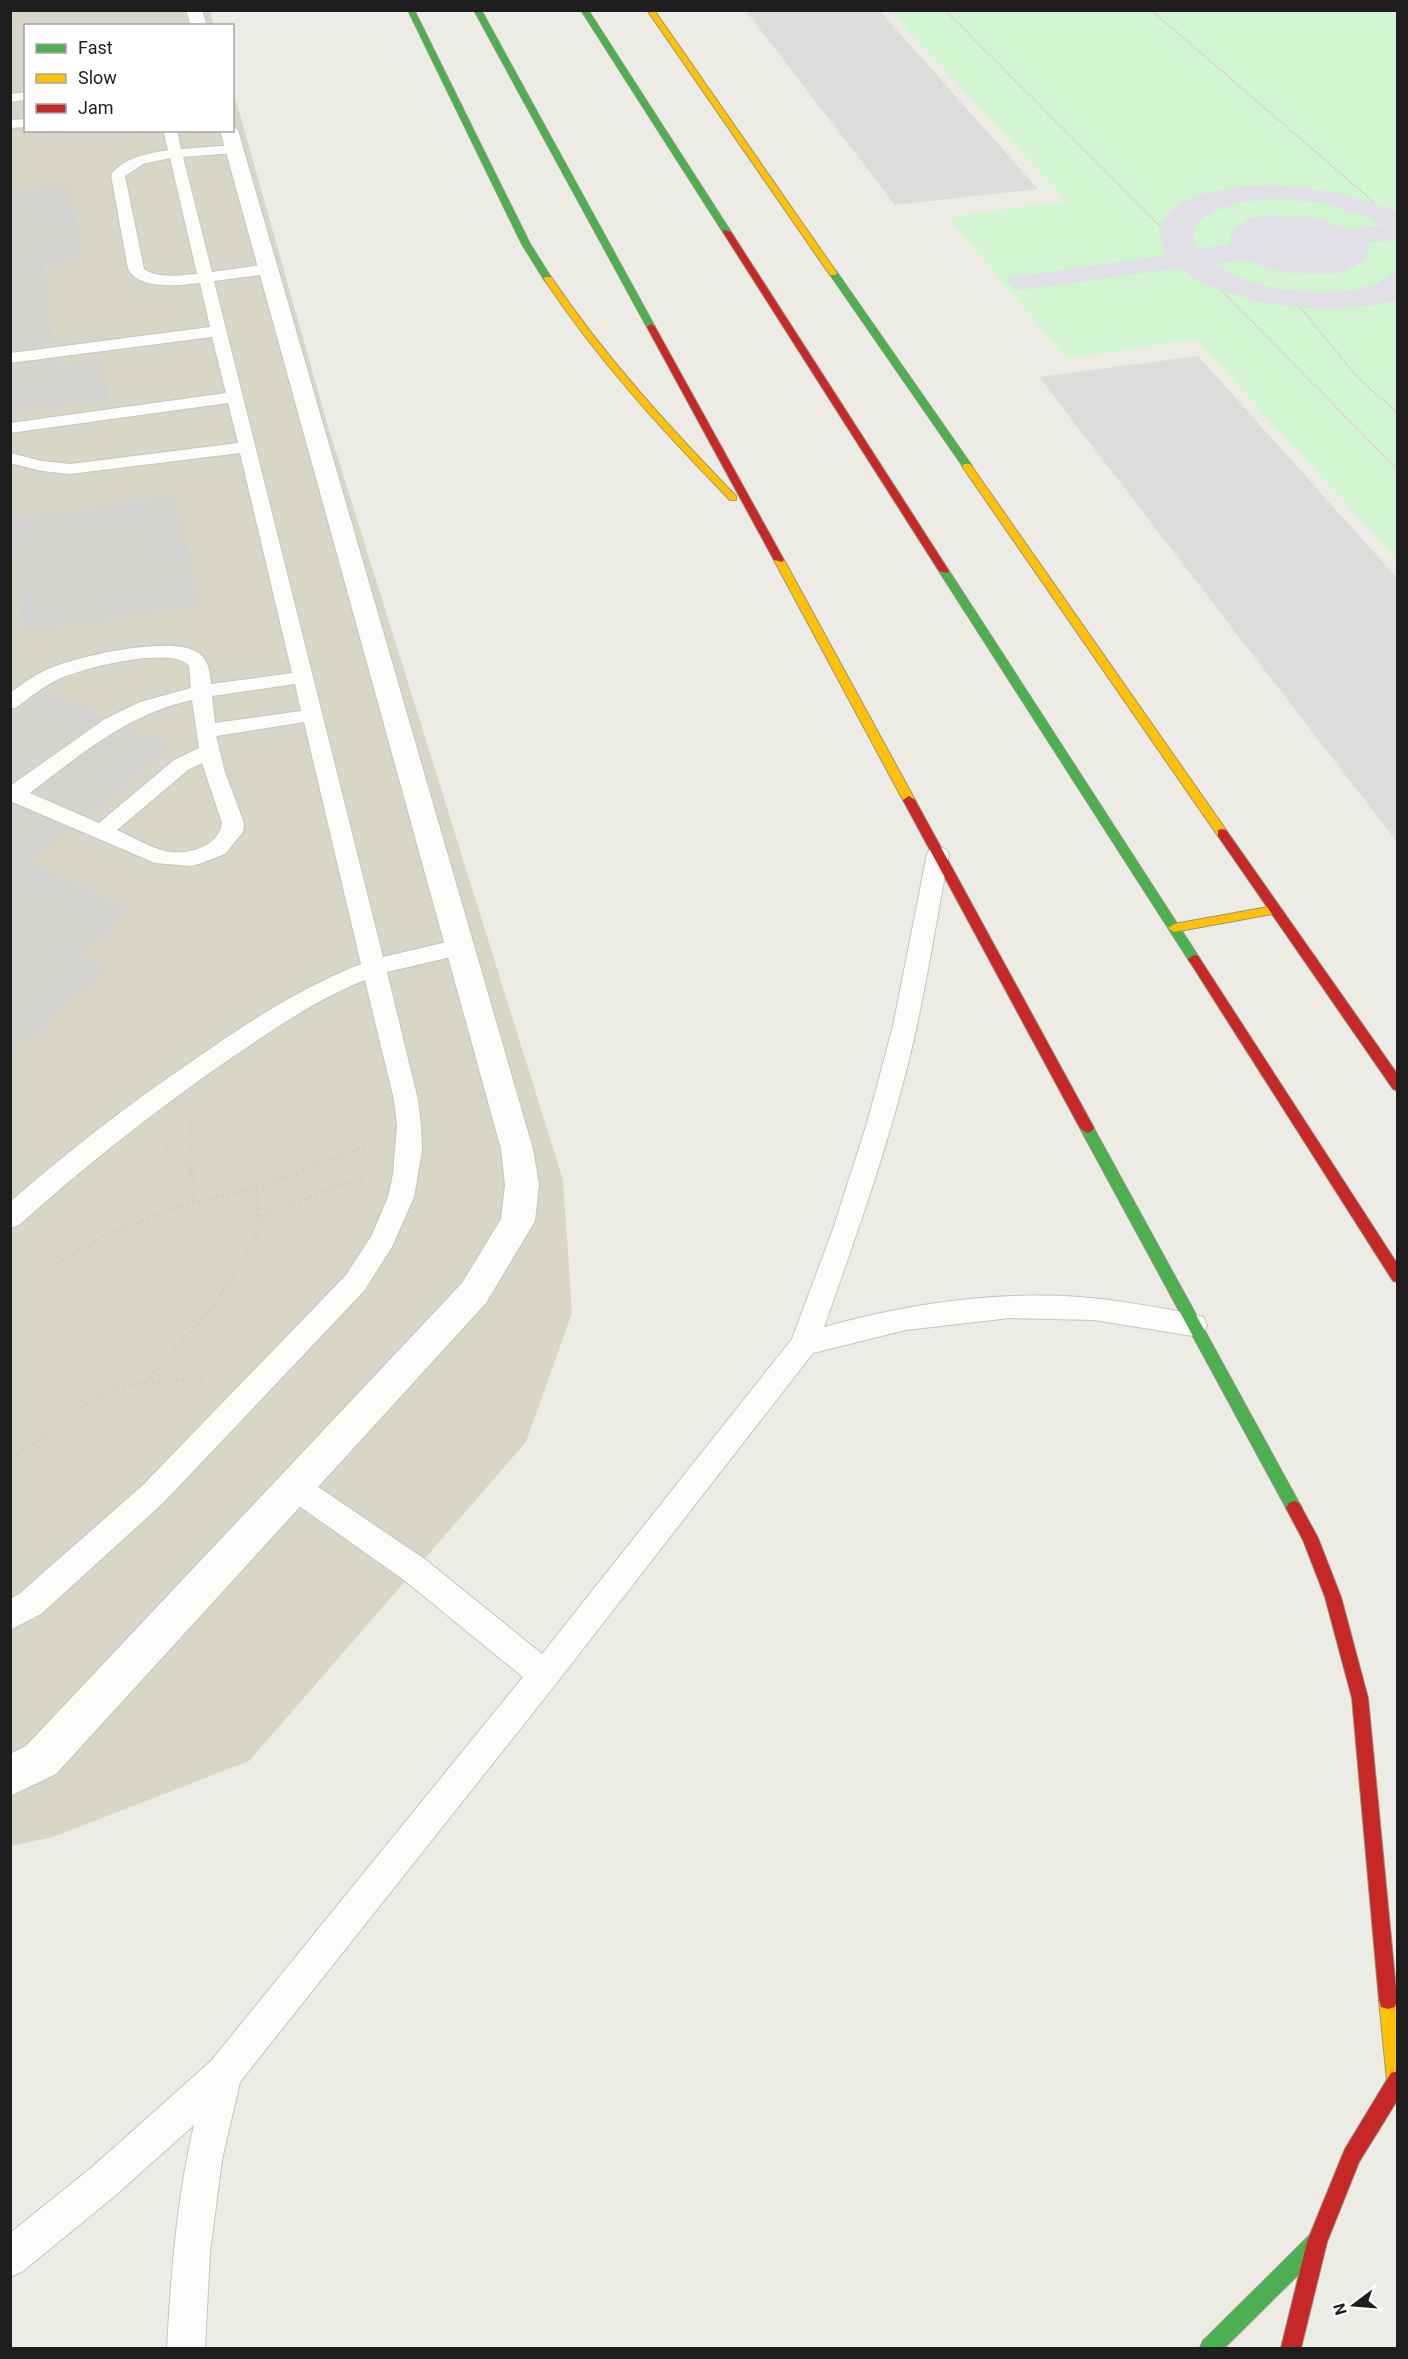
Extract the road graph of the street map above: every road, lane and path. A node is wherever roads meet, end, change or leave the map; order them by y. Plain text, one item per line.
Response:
1 (411, 10) edge
2 (477, 10) edge
3 (585, 10) edge
4 (650, 10) edge
5 (945, 10) edge
6 (1151, 10) edge
7 (170, 132) edge
8 (231, 140) edge
9 (176, 155) junction
10 (1375, 203) dead end
11 (1160, 226) dead end
12 (268, 269) junction
13 (206, 277) junction
14 (1221, 290) dead end
15 (1300, 307) dead end
16 (219, 331) junction
17 (10, 358) edge
18 (235, 397) junction
19 (1398, 412) edge
20 (10, 428) edge
21 (247, 447) junction
22 (10, 458) edge
23 (1398, 470) edge
24 (759, 524) junction
25 (303, 677) junction
26 (201, 693) junction
27 (10, 703) edge
28 (312, 715) junction
29 (207, 741) junction
30 (12, 794) edge
31 (102, 832) junction
32 (938, 854) junction
33 (1274, 910) junction
34 (1174, 928) junction
35 (460, 947) junction
36 (374, 968) junction
37 (190, 1074) junction
38 (1398, 1086) edge
39 (411, 1129) junction
40 (410, 1159) junction
41 (255, 1188) junction
42 (193, 1204) junction
43 (259, 1217) junction
44 (10, 1218) edge
45 (1398, 1277) edge
46 (10, 1303) edge
47 (1193, 1325) junction
48 (804, 1344) junction
49 (144, 1382) junction
50 (257, 1388) junction
51 (10, 1455) edge
52 (295, 1487) junction
53 (10, 1616) edge
54 (544, 1675) junction
55 (10, 1776) edge
56 (224, 2074) junction
57 (1397, 2081) edge
58 (1317, 2242) junction
59 (10, 2258) edge
60 (186, 2349) edge
61 (1210, 2349) edge
62 (1291, 2349) edge

1 - 24 main road
2 - 24 main road
3 - 34 main road
4 - 33 main road
5 - 11 path
6 - 10 path
7 - 9 lane
8 - 9 lane
8 - 12 street
9 - 13 lane
9 - 13 lane
12 - 13 lane
12 - 35 street
13 - 16 lane
14 - 23 path
15 - 19 path
16 - 17 lane
16 - 18 lane
18 - 20 lane
18 - 21 lane
21 - 22 lane
21 - 25 lane
24 - 32 main road
25 - 26 lane
25 - 28 lane
26 - 27 lane
26 - 29 lane
26 - 30 lane
28 - 29 lane
28 - 36 lane
29 - 31 lane
29 - 31 lane
30 - 31 lane
32 - 47 main road
32 - 48 lane
33 - 34 main road
33 - 38 main road
34 - 45 main road
35 - 36 lane
35 - 52 street
36 - 37 lane
36 - 39 lane
37 - 42 path
37 - 44 lane
39 - 40 lane
39 - 41 path
40 - 43 path
40 - 50 lane
41 - 42 path
41 - 43 path
42 - 46 path
43 - 49 path
47 - 48 lane
47 - 57 main road
48 - 54 lane
49 - 50 path
49 - 51 path
50 - 53 lane
52 - 54 lane
52 - 55 street
54 - 56 lane
56 - 59 lane
56 - 60 lane
57 - 58 main road
58 - 61 main road
58 - 62 main road

